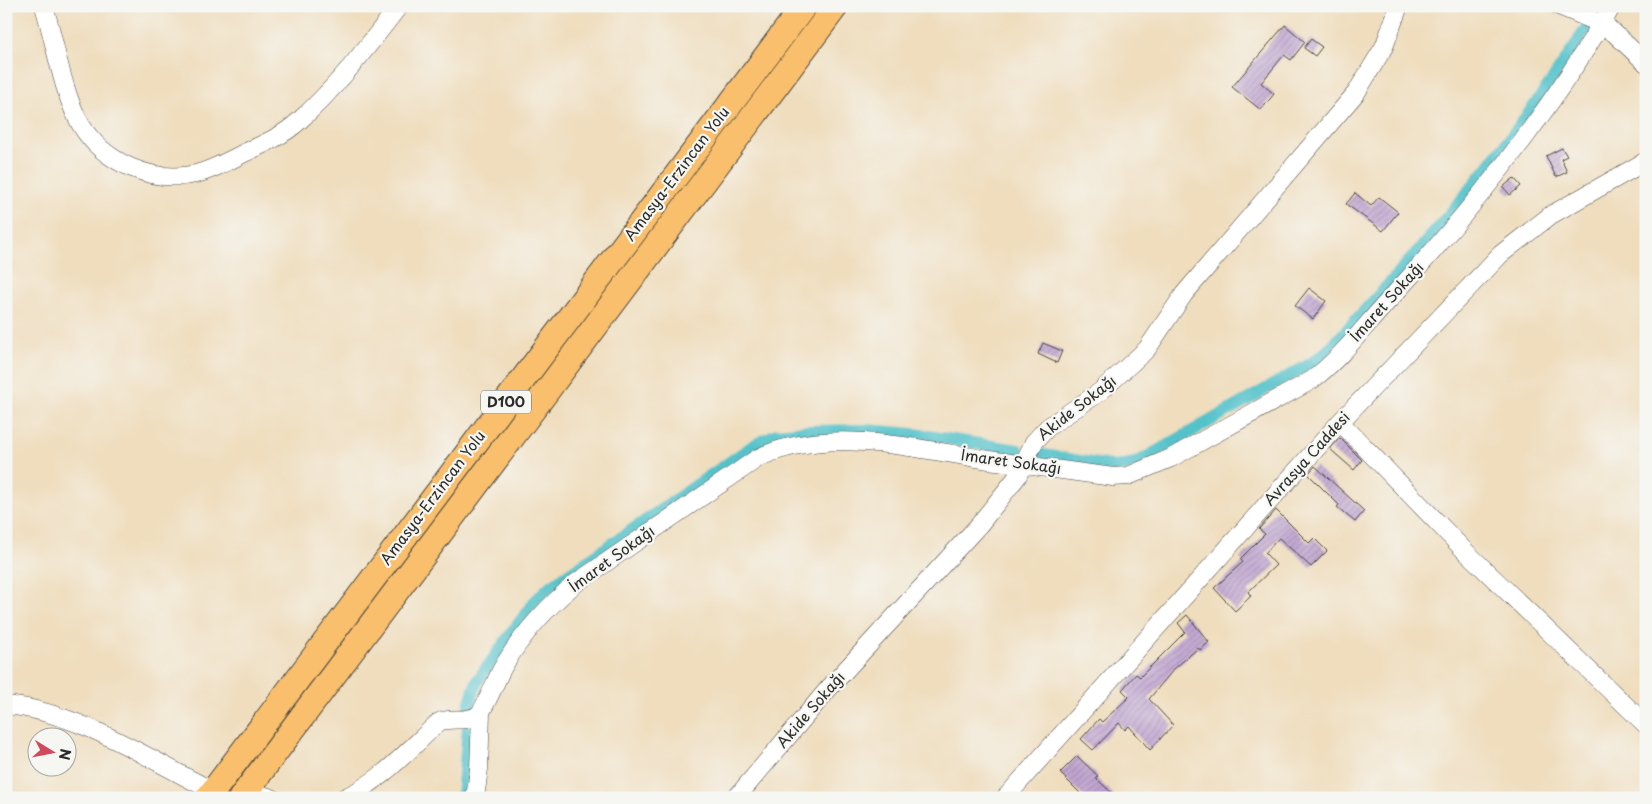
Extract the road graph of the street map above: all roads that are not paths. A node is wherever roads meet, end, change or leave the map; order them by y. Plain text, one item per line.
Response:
1 (44, 6) edge
2 (399, 6) edge
3 (804, 6) edge
4 (836, 6) edge
5 (1399, 6) edge
6 (1559, 6) edge
7 (1612, 6) edge
8 (1602, 24) junction
9 (1646, 63) edge
10 (1646, 162) edge
11 (1340, 422) junction
12 (1023, 465) junction
13 (6, 705) edge
14 (471, 716) junction
15 (1646, 725) edge
16 (210, 794) edge
17 (243, 794) edge
18 (272, 798) edge
19 (344, 798) edge
20 (475, 798) edge
21 (736, 798) edge
22 (1004, 798) edge

1 - 2 street
3 - 16 highway, Amasya-Erzincan Yolu / D100
4 - 17 highway, Amasya-Erzincan Yolu / D100
5 - 12 street, Akide Sokağı
6 - 8 street
7 - 8 street, İmaret Sokağı
8 - 9 street
8 - 12 street, İmaret Sokağı
10 - 11 street, Avrasya Caddesi
11 - 15 street
11 - 22 street, Avrasya Caddesi
12 - 14 street, İmaret Sokağı
12 - 21 street, Akide Sokağı
13 - 16 street
14 - 19 street
14 - 20 street
17 - 18 street

